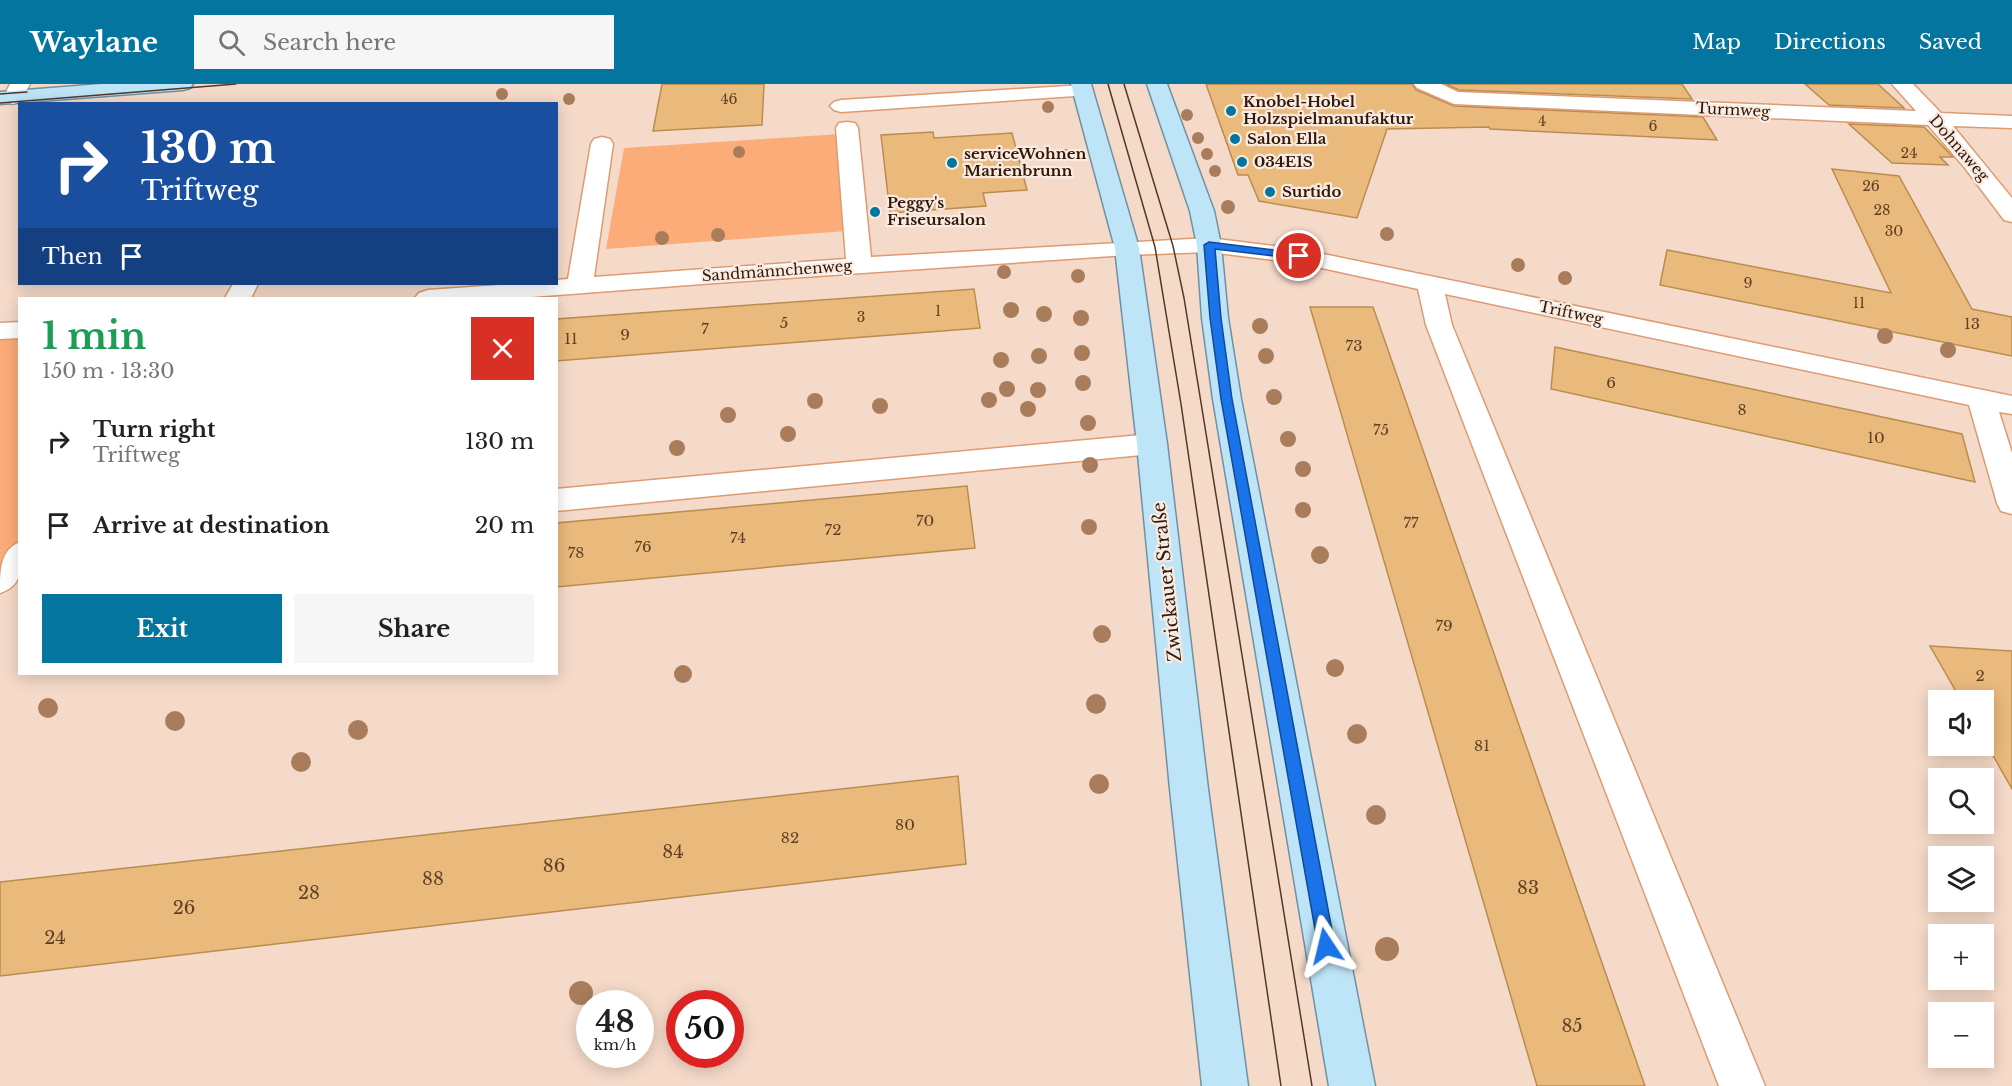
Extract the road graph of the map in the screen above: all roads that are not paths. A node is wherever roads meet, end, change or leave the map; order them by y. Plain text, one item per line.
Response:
1 (183, 84) edge
2 (1157, 84) edge
3 (1424, 84) edge
4 (1902, 84) edge
5 (1082, 87) edge
6 (11, 93) edge
7 (841, 106) dead end
8 (1937, 120) junction
9 (2012, 122) edge
10 (847, 128) dead end
11 (602, 144) dead end
12 (2012, 215) edge
13 (1209, 245) junction
14 (1127, 248) junction
15 (859, 266) junction
16 (1430, 283) junction
17 (580, 286) junction
18 (441, 297) edge
19 (18, 330) edge
20 (0, 332) edge
21 (1981, 398) junction
22 (2012, 405) edge
23 (1152, 444) junction
24 (558, 500) edge
25 (2012, 502) edge
26 (18, 557) edge
27 (0, 580) edge
28 (1225, 1086) edge
29 (1352, 1086) edge
30 (1742, 1086) edge

1 - 6 main road
2 - 13 main road
3 - 8 street, Turmweg
4 - 8 street, Dohnaweg
5 - 7 street
5 - 14 main road, Zwickauer Straße
8 - 9 street, Turmweg
8 - 12 street, Dohnaweg
10 - 15 street
11 - 17 street
13 - 14 street, Triftweg
13 - 16 street, Triftweg
13 - 29 main road
14 - 15 street, Sandmännchenweg
14 - 23 main road, Zwickauer Straße
15 - 17 street, Sandmännchenweg
16 - 21 street, Triftweg
16 - 30 street
17 - 18 street, Sandmännchenweg
19 - 20 street
21 - 22 street, Triftweg
21 - 25 street
23 - 24 street
23 - 28 main road, Zwickauer Straße
26 - 27 street

